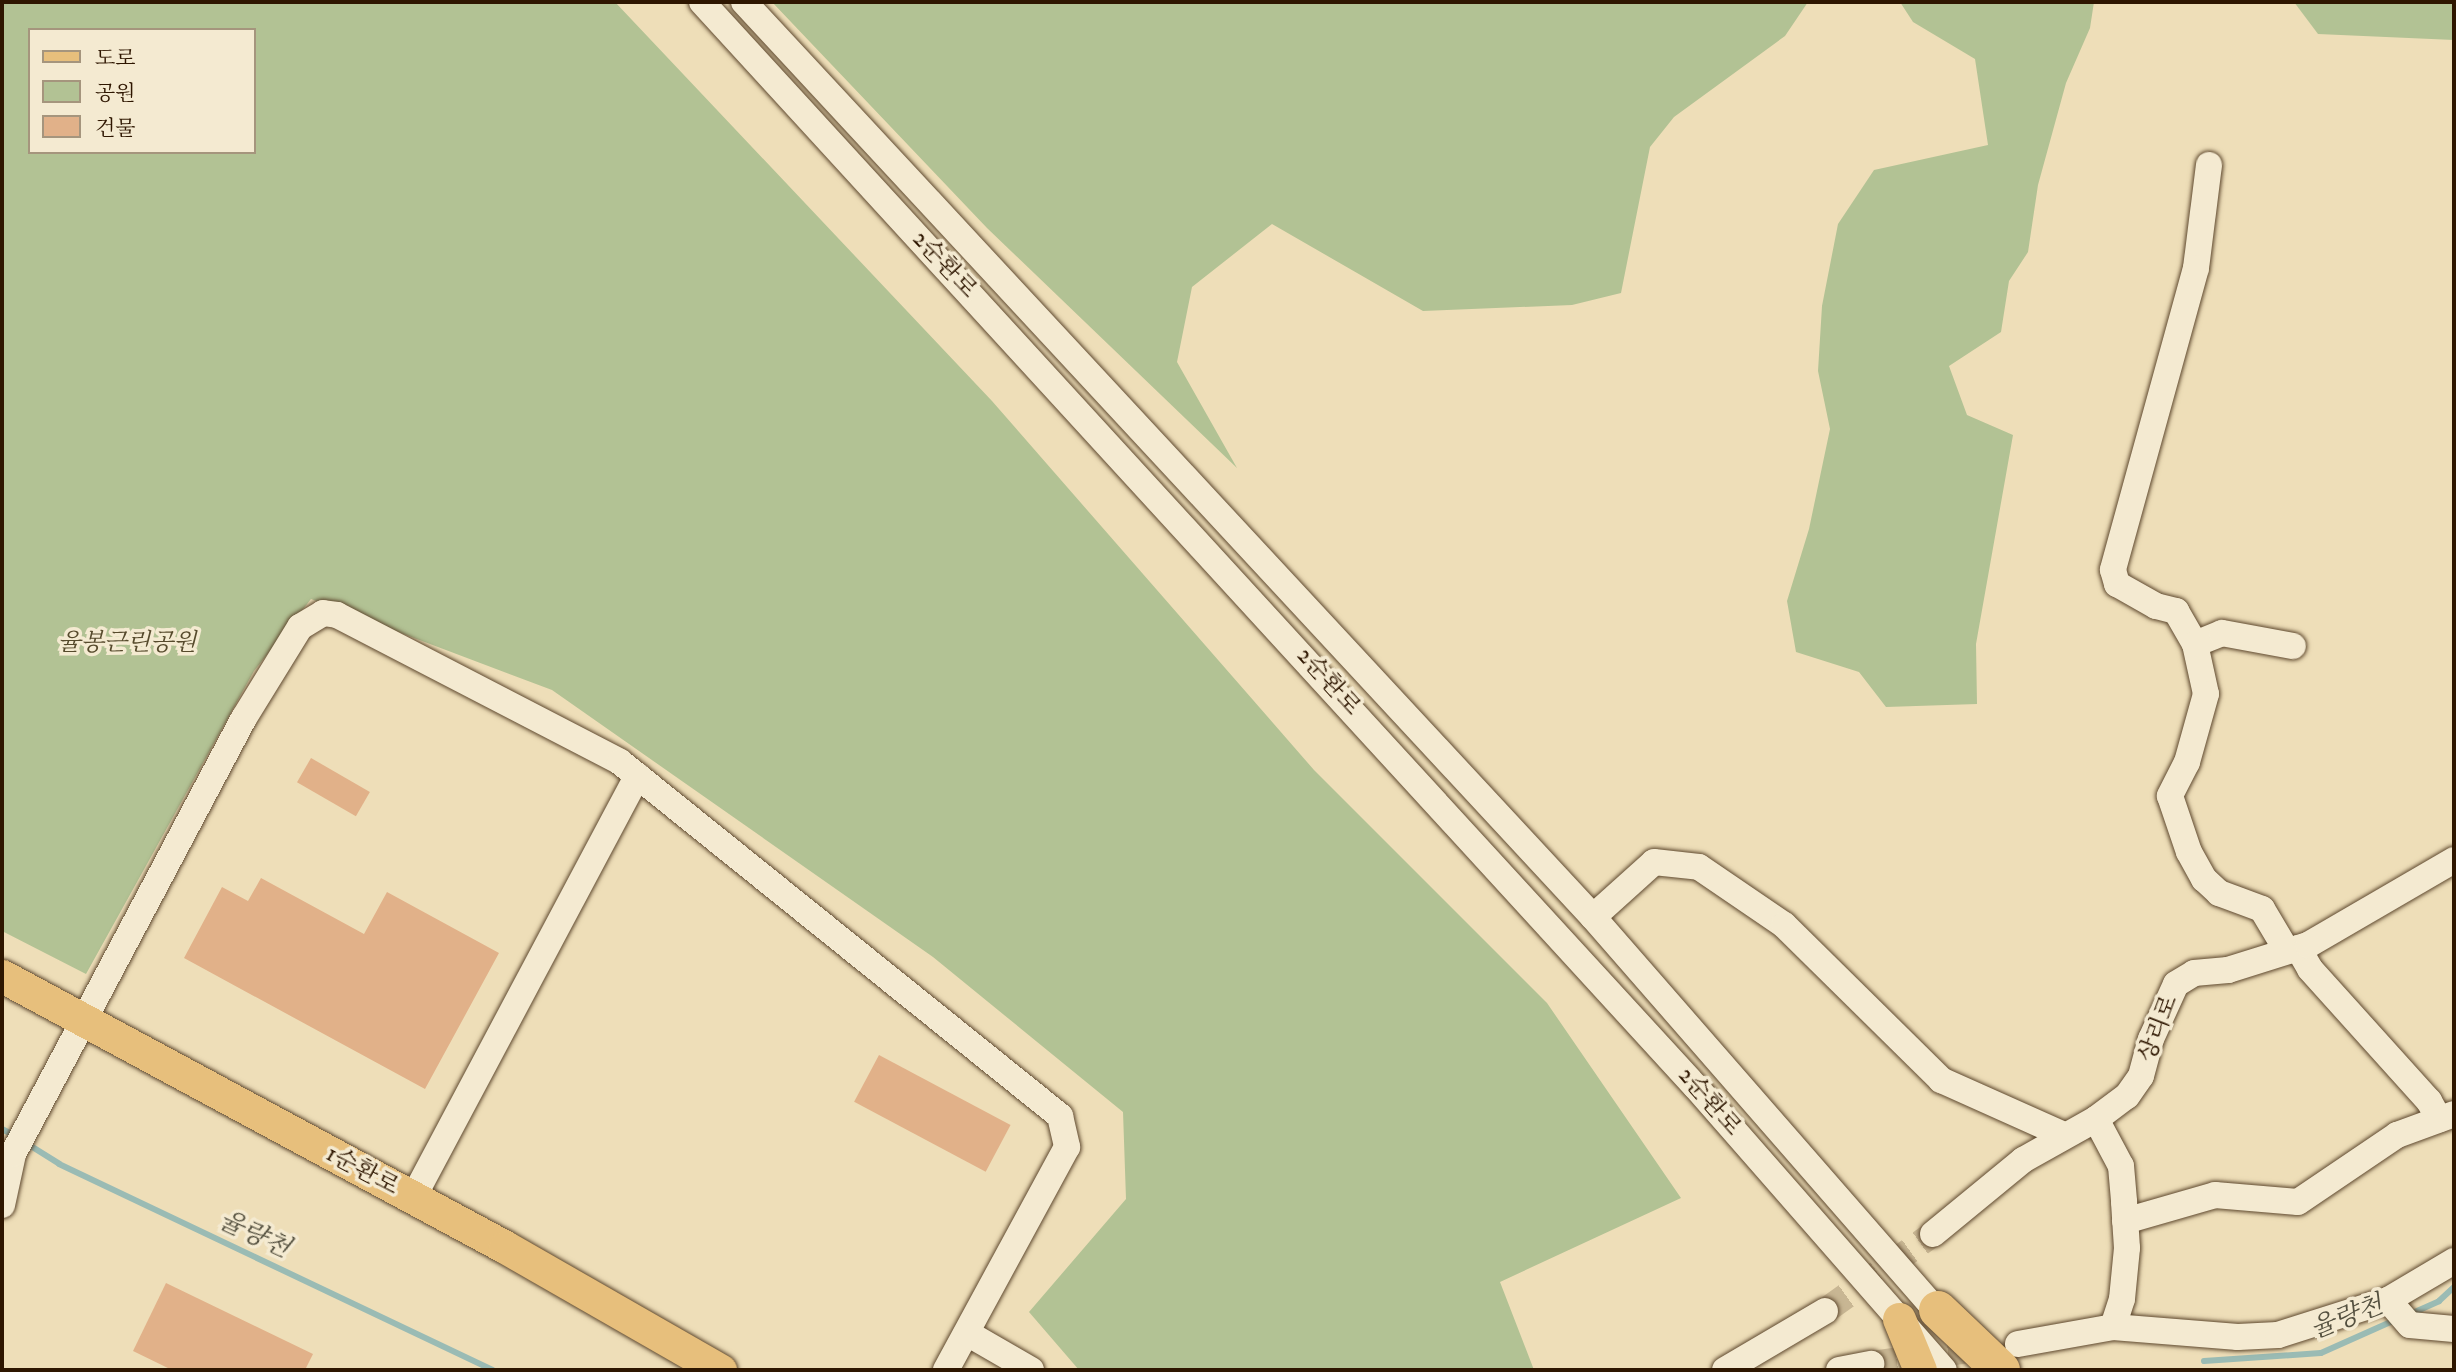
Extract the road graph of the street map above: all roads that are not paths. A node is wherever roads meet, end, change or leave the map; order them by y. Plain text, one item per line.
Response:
1 (702, 2) edge
2 (744, 2) edge
3 (2208, 165) dead end
4 (2194, 644) junction
5 (2293, 646) dead end
6 (637, 776) junction
7 (2454, 860) edge
8 (1593, 917) junction
9 (2292, 949) junction
10 (2, 976) edge
11 (82, 1020) junction
12 (2446, 1117) edge
13 (2096, 1119) junction
14 (2064, 1135) junction
15 (413, 1198) junction
16 (2, 1205) edge
17 (2125, 1221) junction
18 (1933, 1234) tunnel mouth
19 (2454, 1261) edge
20 (2388, 1300) junction
21 (1938, 1310) junction
22 (1825, 1311) tunnel mouth
23 (1899, 1319) junction
24 (2113, 1326) junction
25 (2454, 1328) edge
26 (967, 1333) junction
27 (2010, 1357) edge
28 (1871, 1364) dead end
29 (720, 1370) edge
30 (946, 1370) edge
31 (1031, 1370) edge
32 (1725, 1370) edge
33 (1839, 1370) edge
34 (1920, 1370) edge
35 (1944, 1370) edge
36 (1983, 1370) edge

1 - 23 street, 2순환로
2 - 8 street, 2순환로
3 - 4 street
4 - 5 street
4 - 9 street
6 - 11 street
6 - 15 street
6 - 26 street
7 - 9 street, 상리로
8 - 14 street
8 - 21 street, 2순환로
9 - 12 street
9 - 13 street, 상리로
10 - 11 main road, 1순환로
11 - 15 main road, 1순환로
11 - 16 street
12 - 17 street
13 - 14 street, 상리로
13 - 17 street
14 - 18 street, 상리로
15 - 29 main road, 1순환로
17 - 24 street
19 - 20 street
20 - 24 street
20 - 25 street
21 - 27 highway
21 - 36 street, 2순환로
22 - 32 street
23 - 34 main road
23 - 35 street, 2순환로
24 - 27 street
26 - 30 street
26 - 31 street
28 - 33 street

